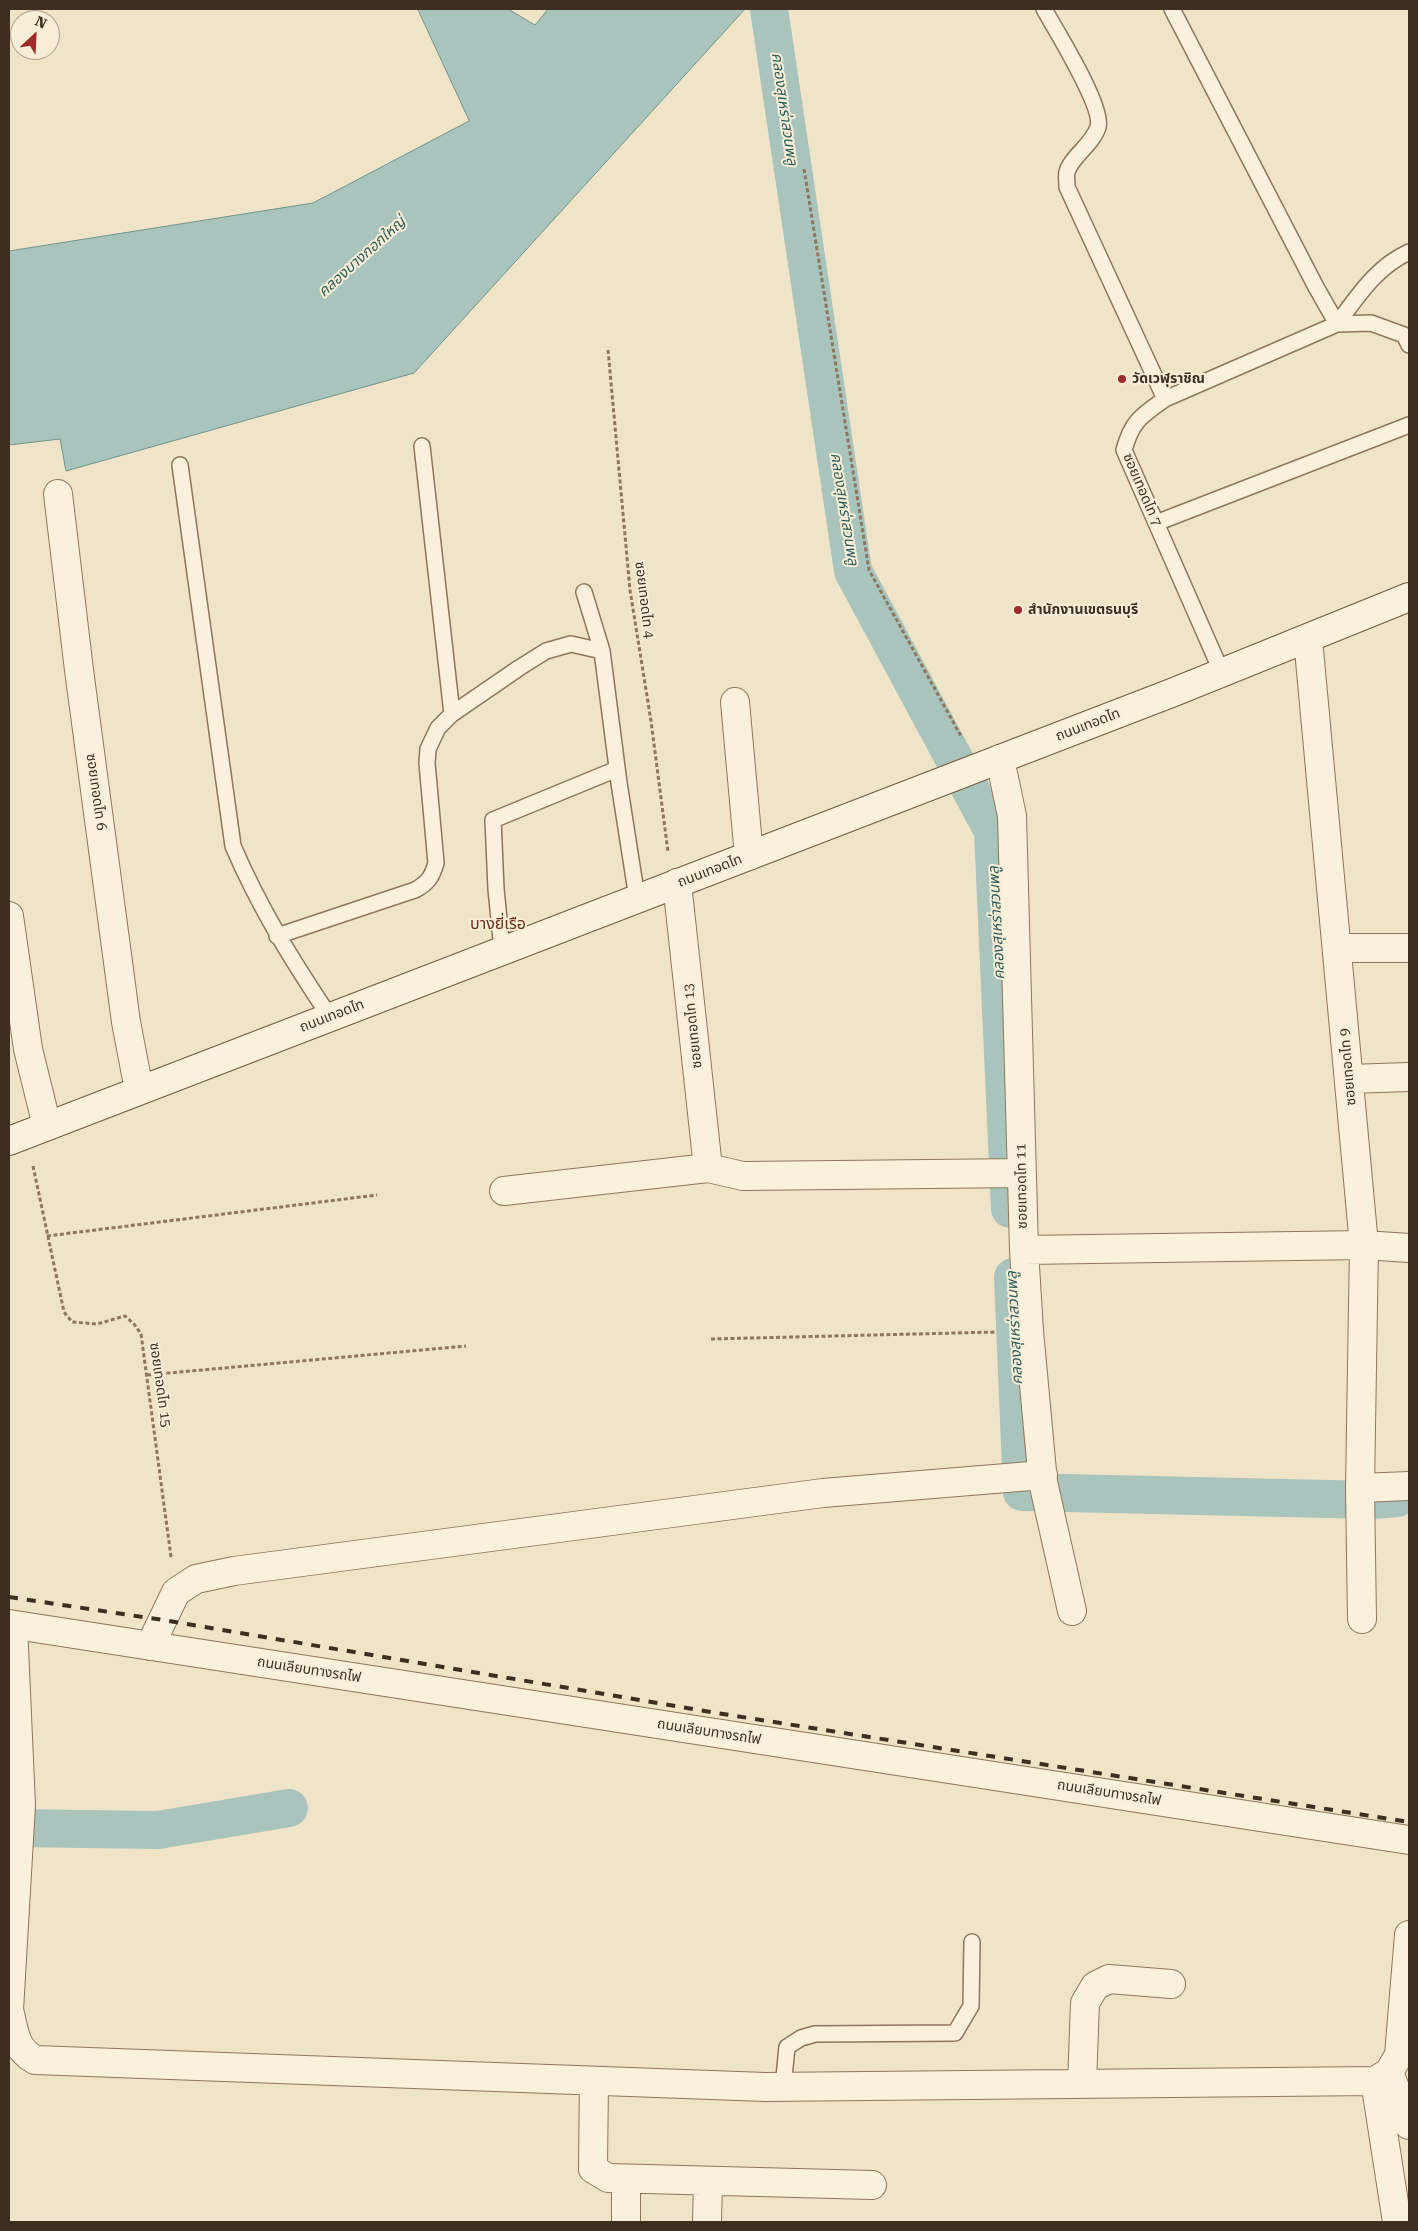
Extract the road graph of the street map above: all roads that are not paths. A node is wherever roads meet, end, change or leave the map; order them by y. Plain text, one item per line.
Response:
1 (1044, 9) edge
2 (1172, 9) edge
3 (1409, 252) edge
4 (1337, 324) junction
5 (1409, 345) edge
6 (1165, 399) junction
7 (1409, 425) edge
8 (422, 446) dead end
9 (180, 465) dead end
10 (58, 494) dead end
11 (1156, 523) junction
12 (584, 592) dead end
13 (1409, 597) edge
14 (1308, 639) junction
15 (602, 651) junction
16 (1222, 672) junction
17 (735, 702) dead end
18 (452, 714) junction
19 (1000, 759) junction
20 (617, 769) junction
21 (749, 856) junction
22 (677, 883) junction
23 (637, 898) junction
24 (9, 916) edge
25 (277, 936) junction
26 (1337, 948) junction
27 (1409, 948) edge
28 (502, 950) junction
29 (330, 1017) junction
30 (1409, 1077) edge
31 (1349, 1079) junction
32 (139, 1090) junction
33 (28, 1133) edge
34 (708, 1168) junction
35 (1022, 1173) junction
36 (504, 1191) dead end
37 (1364, 1245) junction
38 (1409, 1248) edge
39 (1024, 1250) junction
40 (1409, 1486) edge
41 (1044, 1487) junction
42 (1360, 1496) junction
43 (1072, 1611) dead end
44 (1362, 1619) dead end
45 (11, 1625) edge
46 (150, 1646) junction
47 (1409, 1840) edge
48 (1409, 1935) edge
49 (972, 1942) dead end
50 (1171, 1984) dead end
51 (1382, 2076) junction
52 (594, 2081) junction
53 (1082, 2084) junction
54 (783, 2087) junction
55 (1409, 2125) edge
56 (626, 2180) junction
57 (708, 2182) junction
58 (872, 2185) dead end
59 (626, 2222) edge
60 (707, 2222) edge
61 (1397, 2222) edge

1 - 6 lane
2 - 4 lane
3 - 4 lane
4 - 5 lane, ซอยเทอดไท 7
4 - 6 lane, ซอยเทอดไท 7
6 - 11 lane, ซอยเทอดไท 7
7 - 11 lane
8 - 18 lane
9 - 25 lane
10 - 32 street, ซอยเทอดไท 6
11 - 16 lane, ซอยเทอดไท 7
12 - 15 lane
13 - 14 street, ถนนเทอดไท
14 - 16 street, ถนนเทอดไท
14 - 26 street, ซอยเทอดไท 9
15 - 18 lane
15 - 20 lane
16 - 19 street, ถนนเทอดไท
17 - 21 street
18 - 25 lane
19 - 21 street, ถนนเทอดไท
19 - 35 street, ซอยเทอดไท 11
20 - 23 lane
20 - 28 lane
21 - 22 street, ถนนเทอดไท
22 - 23 street, ถนนเทอดไท
22 - 34 street, ซอยเทอดไท 13
23 - 28 street, ถนนเทอดไท
24 - 33 street
25 - 29 lane
26 - 27 street
26 - 31 street, ซอยเทอดไท 9
28 - 29 street, ถนนเทอดไท
29 - 32 street, ถนนเทอดไท
30 - 31 street
31 - 37 street, ซอยเทอดไท 9
32 - 33 street, ถนนเทอดไท
34 - 35 street
34 - 36 street
35 - 39 street, ซอยเทอดไท 11
37 - 38 street
37 - 39 street
37 - 42 street, ซอยเทอดไท 9
39 - 41 street, ซอยเทอดไท 11
40 - 42 street
41 - 43 street, ซอยเทอดไท 11
41 - 46 street
42 - 44 street, ซอยเทอดไท 9
45 - 46 street, ถนนเลียบทางรถไฟ
45 - 52 street
46 - 47 street, ถนนเลียบทางรถไฟ
48 - 51 street
49 - 54 lane
50 - 53 street
51 - 53 street
51 - 55 street
51 - 61 street
52 - 54 street
52 - 56 street
53 - 54 street
56 - 57 street
56 - 59 street
57 - 58 street
57 - 60 street

